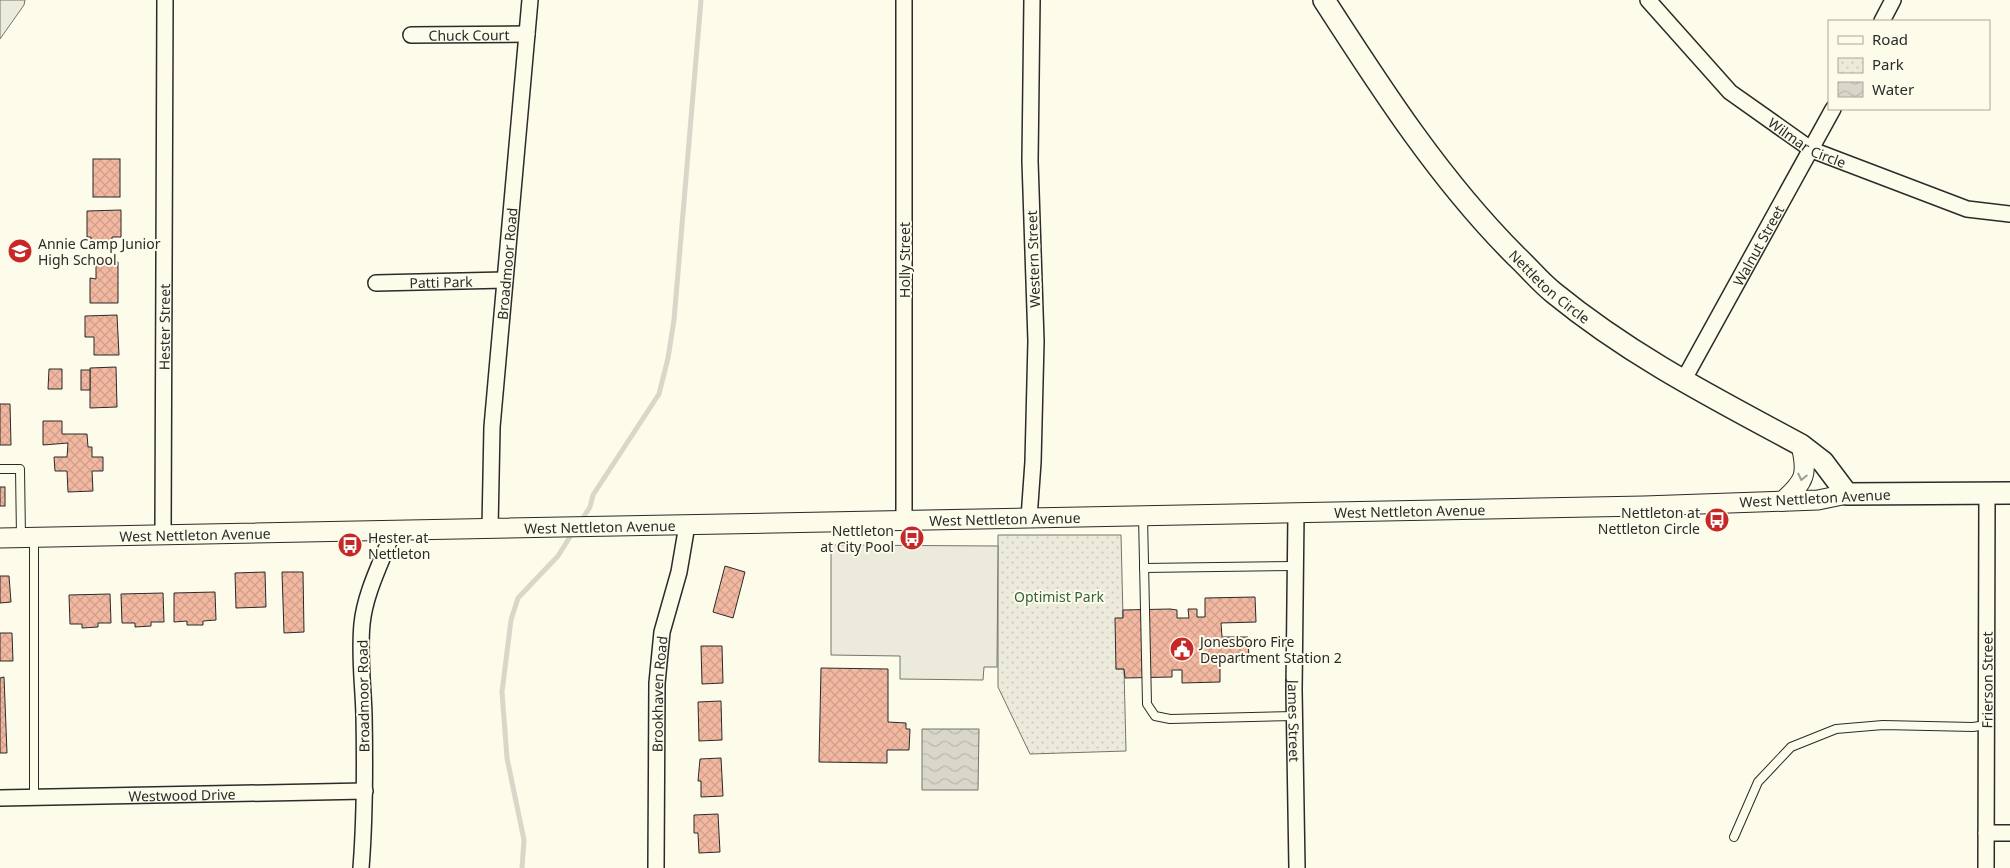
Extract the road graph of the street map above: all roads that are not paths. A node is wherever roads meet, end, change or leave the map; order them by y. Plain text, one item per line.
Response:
1 (165, 0) edge
2 (530, 0) edge
3 (904, 0) edge
4 (1032, 0) edge
5 (1324, 0) edge
6 (1648, 0) edge
7 (1893, 0) edge
8 (1883, 20) edge
9 (527, 34) junction
10 (411, 35) dead end
11 (1832, 110) edge
12 (1812, 150) junction
13 (2010, 214) edge
14 (505, 280) junction
15 (376, 283) dead end
16 (1683, 381) junction
17 (1801, 445) junction
18 (0, 469) edge
19 (1987, 493) junction
20 (2010, 493) edge
21 (1847, 494) junction
22 (1783, 501) junction
23 (1296, 513) junction
24 (1143, 516) junction
25 (1029, 518) junction
26 (904, 520) junction
27 (687, 524) junction
28 (490, 528) junction
29 (394, 529) junction
30 (163, 534) junction
31 (28, 537) junction
32 (0, 538) edge
33 (1295, 566) junction
34 (1144, 568) junction
35 (1295, 716) junction
36 (1986, 725) junction
37 (365, 791) junction
38 (34, 797) junction
39 (0, 798) edge
40 (2010, 833) edge
41 (1986, 834) junction
42 (1734, 837) dead end
43 (361, 868) edge
44 (656, 868) edge
45 (1297, 868) edge
46 (1986, 868) edge

1 - 30 street, Hester Street
2 - 9 street, Broadmoor Road
3 - 26 street, Holly Street
4 - 25 street, Western Street
5 - 16 main road, Nettleton Circle
6 - 12 street, Wilmar Circle
7 - 8 street
9 - 10 street, Chuck Court
9 - 14 street, Broadmoor Road
11 - 12 street, Walnut Street
12 - 13 street, Wilmar Circle
12 - 16 street, Walnut Street
14 - 15 street, Patti Park
14 - 28 street, Broadmoor Road
16 - 17 main road, Nettleton Circle
17 - 21 main road, Nettleton Circle
17 -> 22 street
18 - 31 lane
19 - 20 main road, West Nettleton Avenue
19 - 21 main road, West Nettleton Avenue
19 - 36 street, Frierson Street
21 - 22 street, West Nettleton Avenue
22 - 23 street, West Nettleton Avenue
23 - 24 street, West Nettleton Avenue
23 - 33 street, James Street
24 - 25 street, West Nettleton Avenue
24 - 34 lane
25 - 26 street, West Nettleton Avenue
26 - 27 street, West Nettleton Avenue
27 - 28 street, West Nettleton Avenue
27 - 44 street, Brookhaven Road
28 - 29 street, West Nettleton Avenue
29 - 30 street, West Nettleton Avenue
29 - 37 street, Broadmoor Road
30 - 31 street, West Nettleton Avenue
31 - 32 street, West Nettleton Avenue
31 - 38 lane
33 - 34 lane
33 - 35 street, James Street
34 - 35 lane
35 - 45 street, James Street
36 - 41 street, Frierson Street
36 - 42 lane
37 - 38 street, Westwood Drive
37 - 43 street, Broadmoor Road
38 - 39 street, Westwood Drive
40 - 41 street
41 - 46 street, Frierson Street

